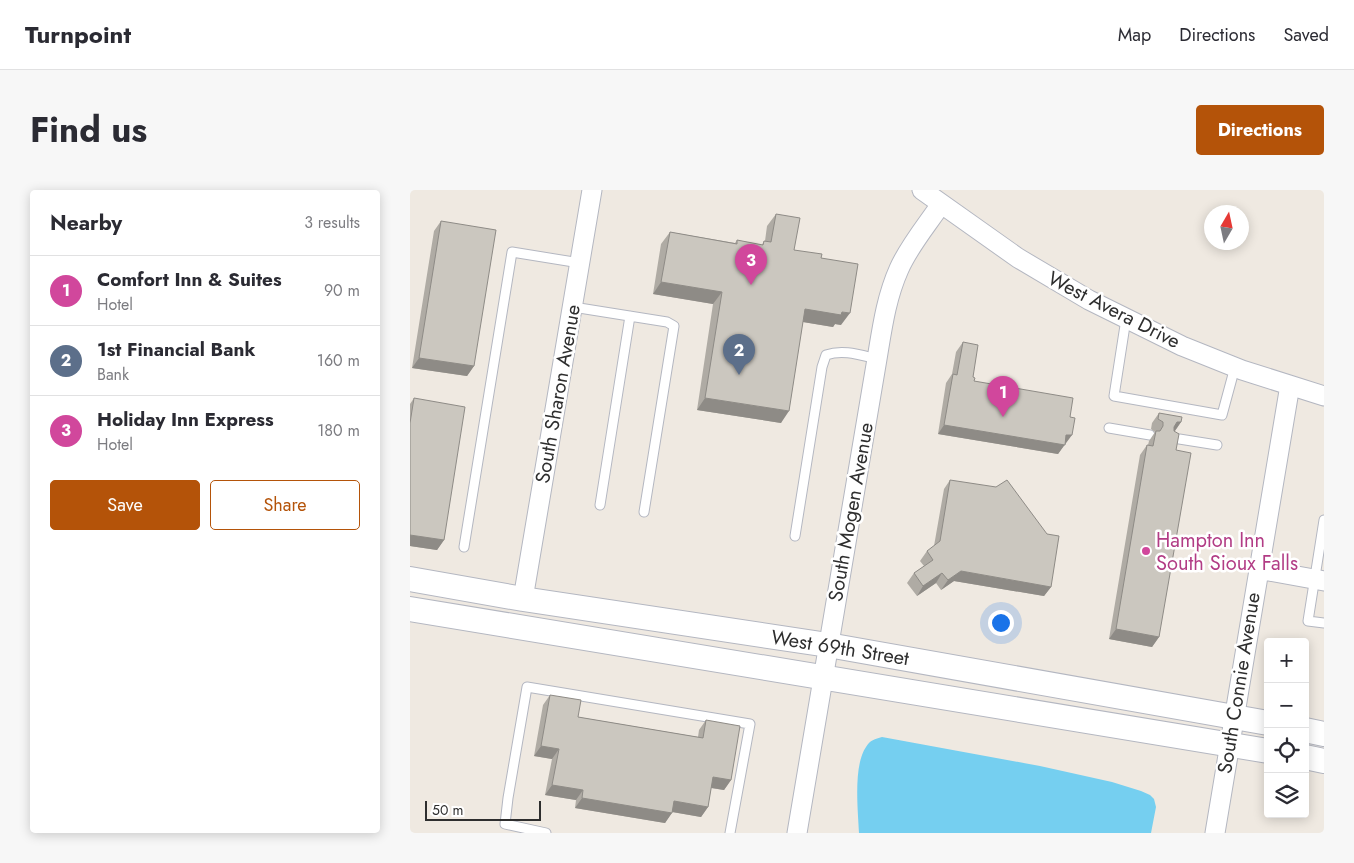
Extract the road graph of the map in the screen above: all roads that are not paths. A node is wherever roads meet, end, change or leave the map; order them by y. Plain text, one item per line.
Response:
1 (592, 190) edge
2 (922, 190) edge
3 (941, 204) junction
4 (580, 263) junction
5 (573, 307) junction
6 (630, 316) junction
7 (1126, 318) junction
8 (877, 359) junction
9 (1235, 367) junction
10 (1290, 385) junction
11 (1324, 396) edge
12 (1109, 428) dead end
13 (1150, 435) dead end
14 (1173, 438) edge
15 (1217, 446) dead end
16 (600, 505) dead end
17 (644, 512) dead end
18 (1324, 520) edge
19 (795, 536) dead end
20 (464, 547) dead end
21 (1258, 570) junction
22 (410, 579) edge
23 (1319, 581) edge
24 (523, 599) junction
25 (410, 609) edge
26 (1324, 623) edge
27 (828, 644) junction
28 (823, 676) junction
29 (1234, 717) junction
30 (1264, 723) edge
31 (1309, 731) edge
32 (1324, 734) edge
33 (1229, 744) junction
34 (1264, 750) edge
35 (1309, 758) edge
36 (1324, 761) edge
37 (546, 833) edge
38 (730, 833) edge
39 (797, 833) edge
40 (1215, 833) edge

1 - 4 street, South Sharon Avenue
2 - 3 street, West Avera Drive
3 - 7 street, West Avera Drive
3 - 8 street, South Mogen Avenue
4 - 5 street, South Sharon Avenue
4 - 20 lane
5 - 6 lane
5 - 24 street, South Sharon Avenue
6 - 16 lane
6 - 17 lane
7 - 9 street, West Avera Drive
7 - 9 lane
8 - 19 lane
8 - 27 street, South Mogen Avenue
9 - 10 street, West Avera Drive
10 - 11 street, West Avera Drive
10 - 21 street, South Connie Avenue
12 - 13 lane
14 - 15 lane
18 - 23 lane
21 - 23 street
21 - 29 street, South Connie Avenue
22 - 24 street, West 69th Street
23 - 26 lane
24 - 27 street, West 69th Street
25 - 28 street, West 69th Street
27 - 28 street, South Mogen Avenue
27 - 29 street, West 69th Street
28 - 33 street, West 69th Street
28 - 39 street, South Mogen Avenue
29 - 30 street, West 69th Street
29 - 33 street, South Connie Avenue
31 - 32 street
33 - 34 street, West 69th Street
33 - 40 street, South Connie Avenue
35 - 36 street
37 - 38 lane

